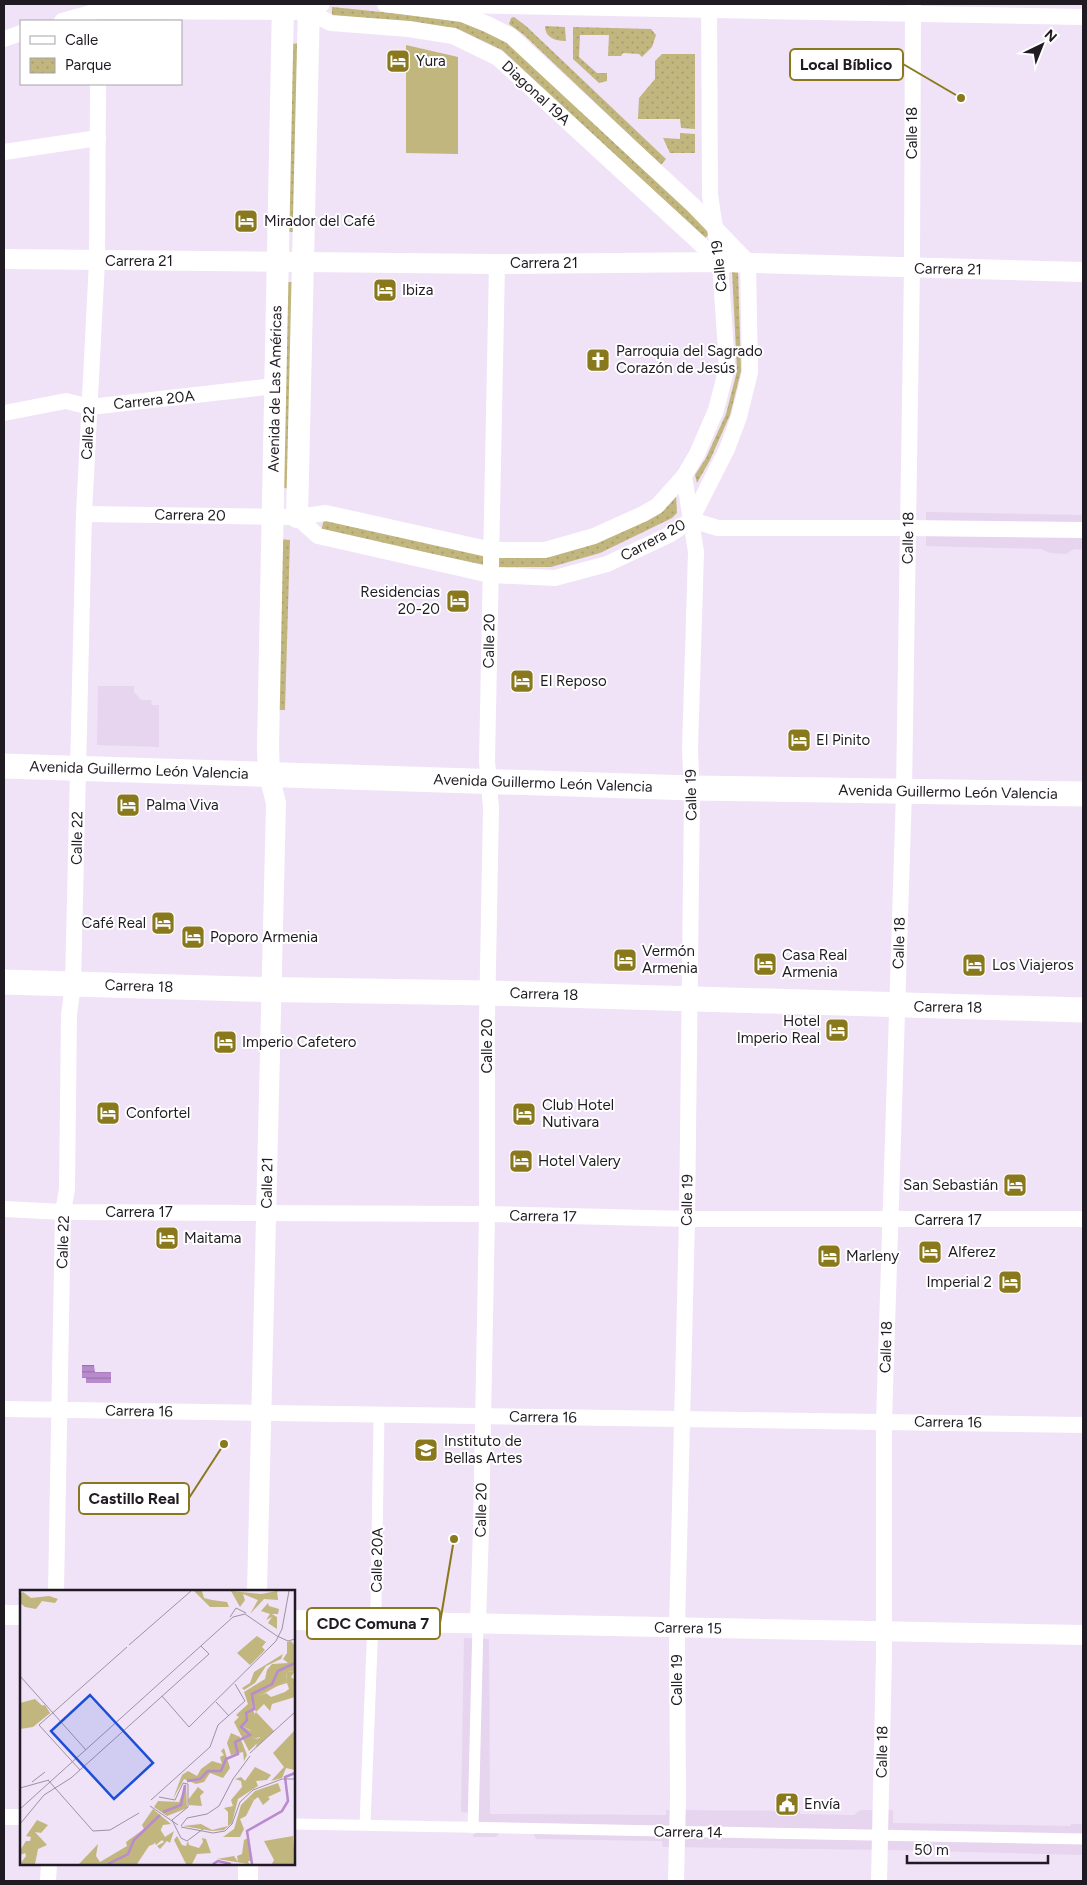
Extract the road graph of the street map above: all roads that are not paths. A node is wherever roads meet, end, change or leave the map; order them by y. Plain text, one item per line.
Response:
1 (385, 4) edge
2 (397, 4) edge
3 (313, 6) edge
4 (483, 6) junction
5 (581, 6) edge
6 (709, 7) edge
7 (283, 8) edge
8 (913, 9) edge
9 (98, 12) edge
10 (1083, 17) edge
11 (66, 20) edge
12 (20, 33) edge
13 (511, 36) junction
14 (4, 38) edge
15 (98, 85) edge
16 (98, 138) junction
17 (4, 152) edge
18 (715, 227) junction
19 (4, 259) edge
20 (97, 261) junction
21 (278, 261) junction
22 (304, 261) junction
23 (720, 262) junction
24 (748, 262) junction
25 (496, 264) junction
26 (912, 268) junction
27 (1083, 272) edge
28 (276, 386) junction
29 (90, 407) junction
30 (4, 413) edge
31 (684, 476) junction
32 (84, 514) junction
33 (272, 516) junction
34 (297, 517) junction
35 (692, 520) junction
36 (908, 528) junction
37 (1083, 530) edge
38 (492, 550) junction
39 (490, 575) junction
40 (4, 766) edge
41 (78, 769) junction
42 (269, 775) junction
43 (488, 781) junction
44 (692, 788) junction
45 (904, 792) junction
46 (1083, 794) edge
47 (4, 982) edge
48 (74, 984) junction
49 (271, 990) junction
50 (488, 993) junction
51 (689, 1000) junction
52 (897, 1005) junction
53 (1083, 1010) edge
54 (4, 1209) edge
55 (63, 1212) junction
56 (267, 1212) junction
57 (487, 1214) junction
58 (687, 1219) junction
59 (1083, 1219) edge
60 (891, 1220) junction
61 (4, 1409) edge
62 (59, 1410) junction
63 (261, 1413) junction
64 (379, 1415) junction
65 (483, 1416) junction
66 (681, 1420) junction
67 (884, 1421) junction
68 (1083, 1425) edge
69 (56, 1590) edge
70 (257, 1590) edge
71 (4, 1615) edge
72 (20, 1616) edge
73 (295, 1620) edge
74 (373, 1620) junction
75 (478, 1623) junction
76 (677, 1628) junction
77 (884, 1631) junction
78 (1083, 1635) edge
79 (4, 1816) edge
80 (20, 1817) edge
81 (295, 1824) edge
82 (365, 1826) junction
83 (473, 1828) junction
84 (677, 1831) junction
85 (880, 1835) junction
86 (1083, 1839) edge
87 (49, 1865) edge
88 (248, 1865) edge
89 (48, 1881) edge
90 (248, 1881) edge
91 (676, 1881) edge
92 (879, 1881) edge

1 - 13 street, Diagonal 19A
2 - 4 street
3 - 7 street
3 - 22 main road, Avenida de Las Américas
3 - 23 street, Diagonal 19A
4 - 5 street
4 - 13 street
5 - 6 street
6 - 8 street
6 - 18 street, Calle 19
7 - 9 street
7 - 21 main road, Avenida de Las Américas
8 - 10 street
8 - 26 street, Calle 18
9 - 11 street
12 - 14 street
13 - 18 street, Diagonal 19A
15 - 16 street, Calle 22
16 - 17 street
16 - 20 street, Calle 22
18 - 23 street, Calle 19
18 - 24 street, Diagonal 19A
19 - 20 street, Carrera 21
20 - 21 street, Carrera 21
20 - 29 street, Calle 22
21 - 22 street, Carrera 21
21 - 28 main road, Avenida de Las Américas
22 - 25 street, Carrera 21
22 - 34 main road, Avenida de Las Américas
23 - 24 street, Carrera 21
23 - 25 street, Carrera 21
23 - 31 street, Calle 19
24 - 26 street, Carrera 21
24 - 35 street, Calle 19
25 - 38 street, Calle 20
26 - 27 street, Carrera 21
26 - 36 street, Calle 18
28 - 29 street, Carrera 20A
28 - 33 main road, Avenida de Las Américas
29 - 30 street, Carrera 20A
29 - 32 street, Calle 22
31 - 35 street, Calle 19
31 - 38 street, Carrera 20
32 - 33 street, Carrera 20
32 - 41 street, Calle 22
33 - 34 street, Carrera 20
33 - 42 main road, Avenida de Las Américas
34 - 38 street, Carrera 20
34 - 39 street, Carrera 20
35 - 36 street, Carrera 20
35 - 39 street, Carrera 20
35 - 44 street, Calle 19
36 - 37 street, Carrera 20
36 - 45 street, Calle 18
38 - 39 street, Calle 20
39 - 43 street, Calle 20
40 - 41 main road, Avenida Guillermo León Valencia
41 - 42 main road, Avenida Guillermo León Valencia
41 - 48 street, Calle 22
42 - 43 main road, Avenida Guillermo León Valencia
42 - 49 street, Calle 21
43 - 44 main road, Avenida Guillermo León Valencia
43 - 50 street, Calle 20
44 - 45 main road, Avenida Guillermo León Valencia
44 - 51 street, Calle 19
45 - 46 main road, Avenida Guillermo León Valencia
45 - 52 street, Calle 18
47 - 48 main road, Carrera 18
48 - 49 main road, Carrera 18
48 - 55 street, Calle 22
49 - 50 main road, Carrera 18
49 - 56 street, Calle 21
50 - 51 main road, Carrera 18
50 - 57 street, Calle 20
51 - 52 main road, Carrera 18
51 - 58 street, Calle 19
52 - 53 main road, Carrera 18
52 - 60 street, Calle 18
54 - 55 street, Carrera 17
55 - 56 street, Carrera 17
55 - 62 street, Calle 22
56 - 57 street, Carrera 17
56 - 63 street, Calle 21
57 - 58 street, Carrera 17
57 - 65 street, Calle 20
58 - 60 street, Carrera 17
58 - 66 street, Calle 19
59 - 60 street, Carrera 17
60 - 67 street, Calle 18
61 - 62 street, Carrera 16
62 - 63 street, Carrera 16
62 - 69 street, Calle 22
63 - 64 street, Carrera 16
63 - 70 street, Calle 21
64 - 65 street, Carrera 16
64 - 74 street, Calle 20A
65 - 66 street, Carrera 16
65 - 75 street, Calle 20
66 - 67 street, Carrera 16
66 - 76 street, Calle 19
67 - 68 street, Carrera 16
67 - 77 street, Calle 18
71 - 72 street
73 - 74 street, Carrera 15
74 - 75 street, Carrera 15
74 - 82 street, Calle 20A
75 - 76 street, Carrera 15
75 - 83 street, Calle 20
76 - 77 street, Carrera 15
76 - 84 street, Calle 19
77 - 78 street, Carrera 15
77 - 85 street, Calle 18
79 - 80 street
81 - 82 street, Carrera 14
82 - 83 street, Carrera 14
83 - 84 street, Carrera 14
84 - 85 street, Carrera 14
84 - 91 street, Calle 19
85 - 86 street, Carrera 14
85 - 92 street, Calle 18
87 - 89 street
88 - 90 street

